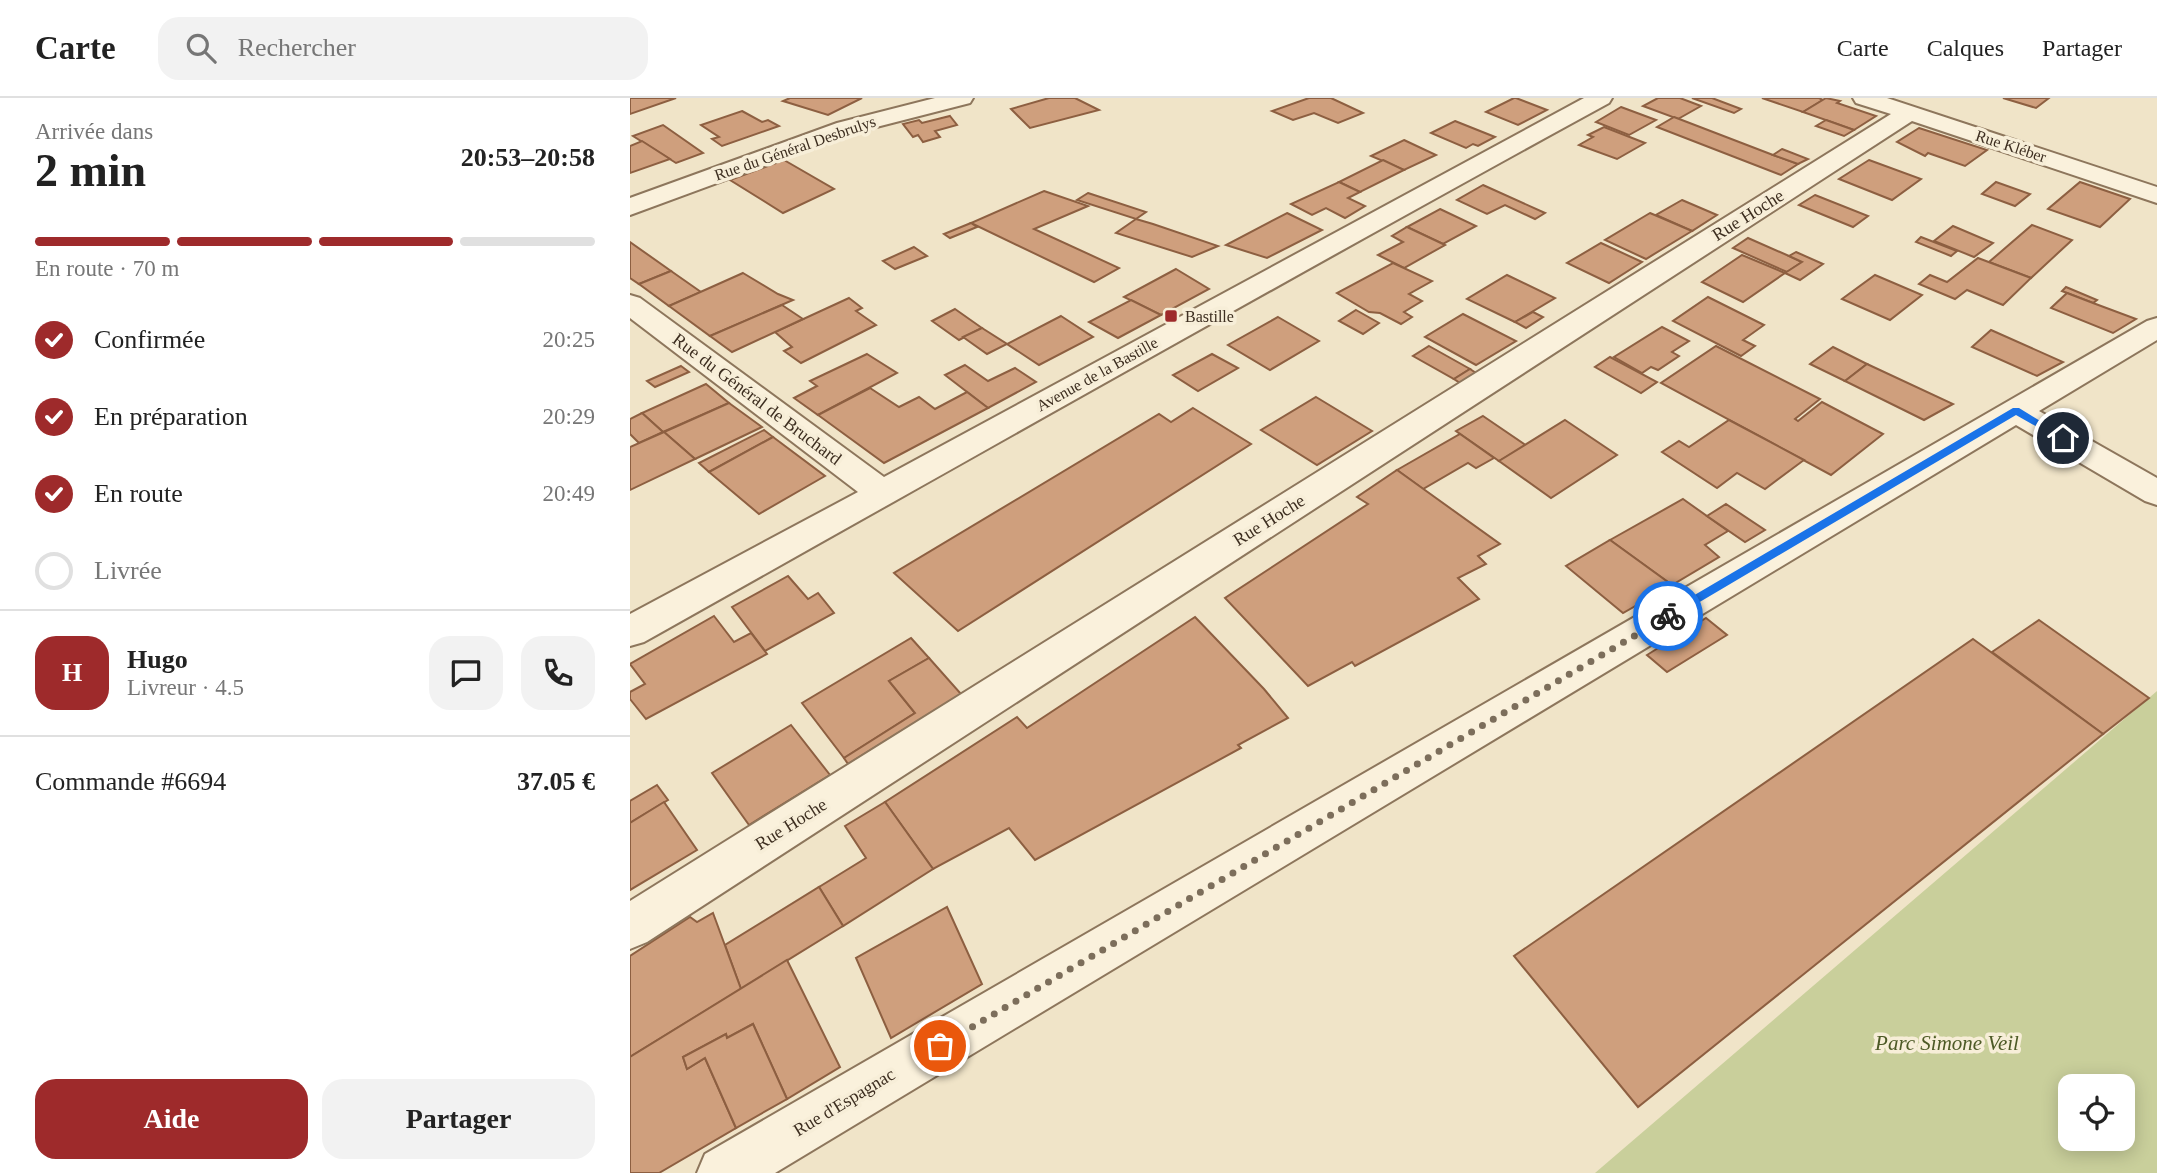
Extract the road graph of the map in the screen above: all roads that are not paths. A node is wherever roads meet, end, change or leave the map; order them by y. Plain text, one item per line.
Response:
1 (962, 98) edge
2 (1601, 98) edge
3 (1864, 98) edge
4 (1909, 113) junction
5 (2157, 195) edge
6 (630, 207) edge
7 (630, 304) edge
8 (2157, 327) edge
9 (2016, 411) junction
10 (2157, 493) edge
11 (884, 494) junction
12 (630, 632) edge
13 (630, 927) edge
14 (724, 1173) edge

1 - 6 street, Rue du Général Desbrulys
2 - 11 street, Avenue de la Bastille
3 - 4 street, Rue Kléber
4 - 5 street, Rue Kléber
4 - 13 street, Rue Hoche
7 - 11 street, Rue du Général de Bruchard
8 - 9 street, Rue d'Espagnac
9 - 10 street
9 - 14 street, Rue d'Espagnac
11 - 12 street, Avenue de la Bastille

